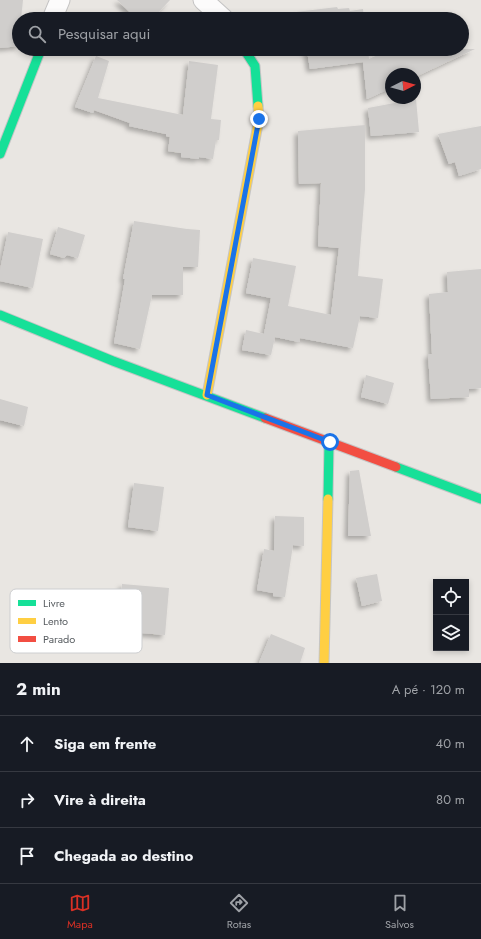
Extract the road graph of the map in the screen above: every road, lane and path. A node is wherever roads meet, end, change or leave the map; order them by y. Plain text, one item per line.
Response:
1 (60, 0) edge
2 (203, 0) edge
3 (55, 12) edge
4 (216, 12) edge
5 (38, 56) edge
6 (249, 56) edge
7 (0, 154) edge
8 (0, 315) edge
9 (207, 395) junction
10 (330, 442) junction
11 (481, 499) edge
12 (324, 663) edge

1 - 3 street
2 - 4 street
5 - 7 street
6 - 9 street
8 - 9 street
9 - 10 street
10 - 11 street
10 - 12 street

